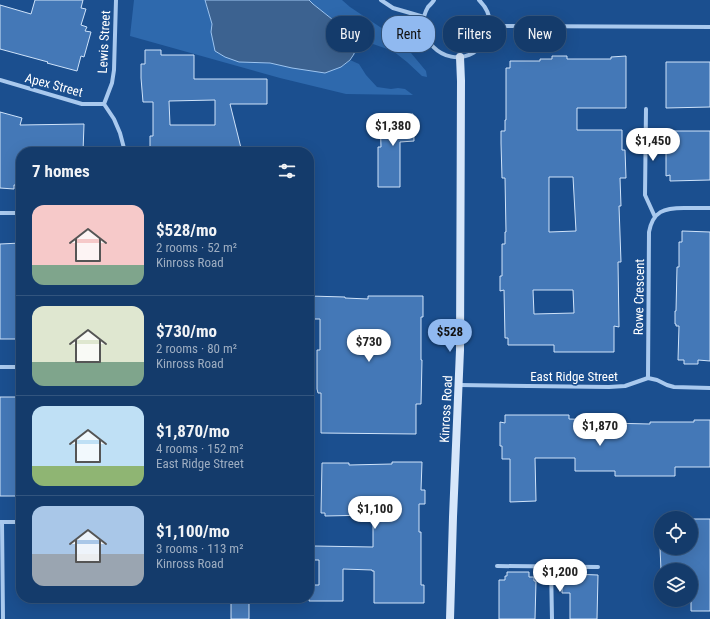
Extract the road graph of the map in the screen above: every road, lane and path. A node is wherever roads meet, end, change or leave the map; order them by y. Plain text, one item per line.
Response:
1 (116, 0) edge
2 (381, 0) edge
3 (434, 0) edge
4 (480, 0) edge
5 (421, 16) edge
6 (424, 16) edge
7 (489, 16) edge
8 (506, 26) edge
9 (710, 27) edge
10 (435, 49) edge
11 (474, 52) edge
12 (460, 57) junction
13 (0, 80) edge
14 (104, 104) junction
15 (646, 109) dead end
16 (124, 147) edge
17 (710, 208) edge
18 (0, 213) edge
19 (16, 213) edge
20 (655, 217) junction
21 (0, 367) edge
22 (16, 367) edge
23 (648, 378) junction
24 (459, 385) junction
25 (710, 388) edge
26 (1, 522) edge
27 (16, 522) edge
28 (497, 566) dead end
29 (552, 566) junction
30 (598, 567) dead end
31 (3, 619) edge
32 (450, 619) edge
33 (552, 619) edge

1 - 14 street, Lewis Street
2 - 5 street
3 - 6 street
4 - 7 street
8 - 9 street
10 - 12 street
11 - 12 street
12 - 24 street, Kinross Road
13 - 14 street, Apex Street
14 - 16 street
15 - 20 street
17 - 20 street
18 - 19 street
20 - 23 street, Rowe Crescent
21 - 22 street
23 - 24 street, East Ridge Street
23 - 25 street
24 - 32 street, Kinross Road
26 - 27 street
26 - 31 street
28 - 29 street
29 - 30 street
29 - 33 street

